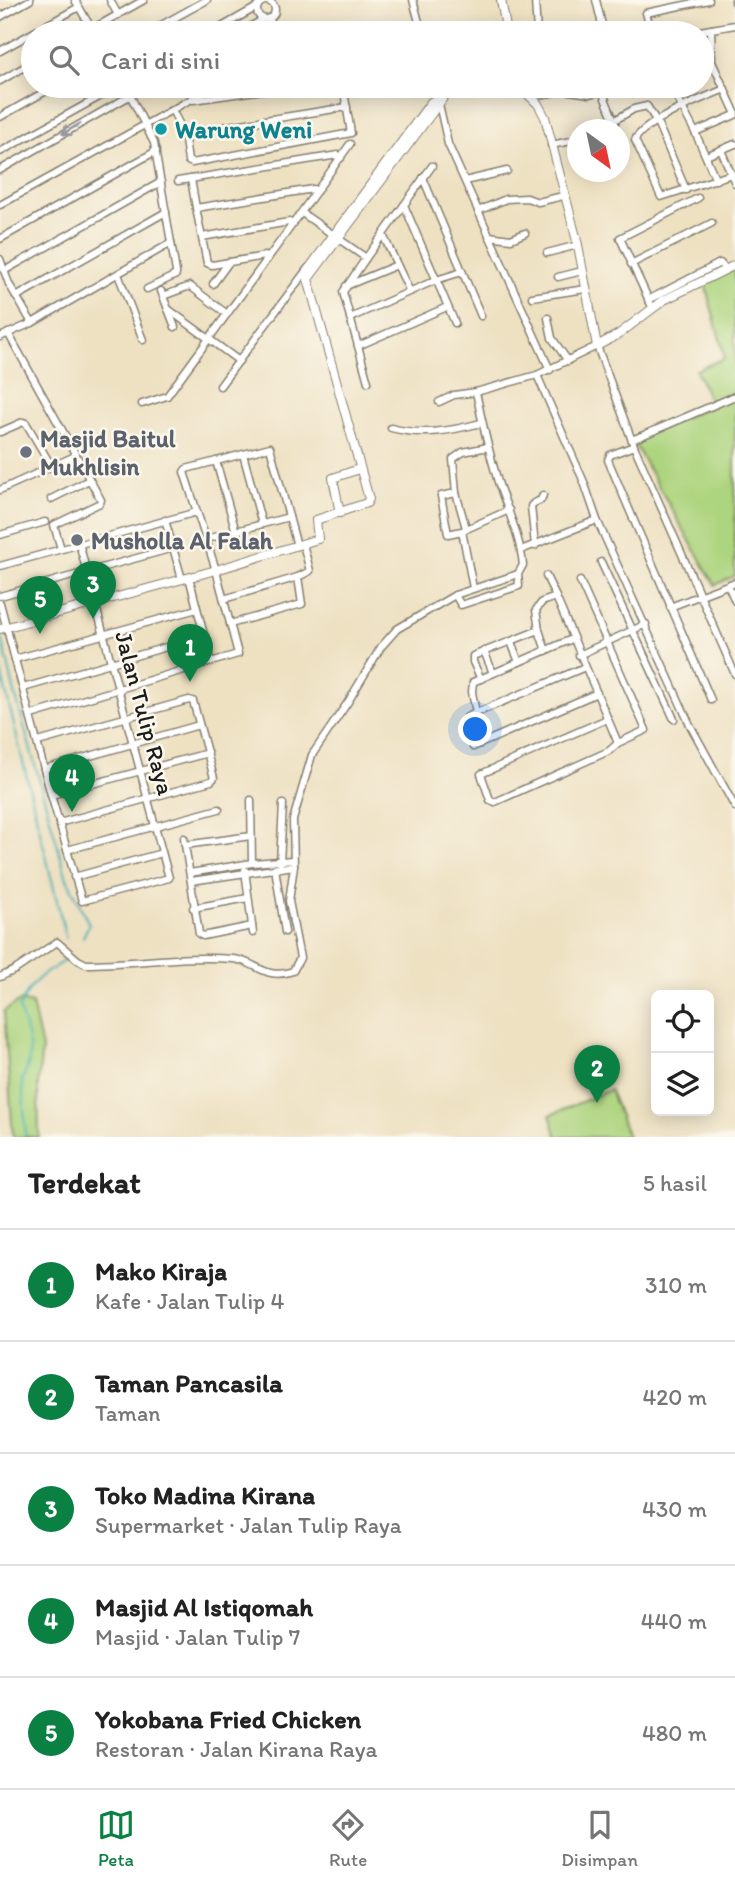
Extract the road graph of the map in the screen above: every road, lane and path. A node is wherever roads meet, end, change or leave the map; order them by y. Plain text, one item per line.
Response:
1 (12, 0) edge
2 (30, 0) edge
3 (110, 0) edge
4 (144, 0) edge
5 (207, 0) edge
6 (413, 0) edge
7 (501, 0) edge
8 (536, 0) edge
9 (591, 0) edge
10 (596, 0) edge
11 (709, 0) edge
12 (261, 2) edge
13 (77, 3) edge
14 (17, 8) junction
15 (118, 15) junction
16 (0, 17) edge
17 (267, 19) junction
18 (48, 21) edge
19 (85, 21) edge
20 (108, 21) edge
21 (169, 21) edge
22 (230, 21) edge
23 (263, 21) edge
24 (419, 21) edge
25 (505, 21) edge
26 (537, 21) edge
27 (601, 21) edge
28 (648, 21) edge
29 (735, 25) edge
30 (714, 28) edge
31 (21, 38) edge
32 (0, 51) edge
33 (714, 66) edge
34 (21, 69) edge
35 (0, 81) edge
36 (725, 89) junction
37 (714, 94) edge
38 (34, 98) edge
39 (98, 98) edge
40 (125, 98) edge
41 (132, 98) edge
42 (194, 98) edge
43 (200, 98) edge
44 (345, 98) edge
45 (441, 98) joint
46 (532, 98) edge
47 (605, 98) edge
48 (676, 98) edge
49 (704, 98) edge
50 (190, 100) junction
51 (347, 107) junction
52 (681, 108) junction
53 (172, 110) junction
54 (735, 113) edge
55 (0, 117) edge
56 (615, 119) edge
57 (617, 119) edge
58 (657, 122) junction
59 (146, 124) junction
60 (695, 132) junction
61 (184, 133) junction
62 (567, 142) edge
63 (735, 144) edge
64 (350, 145) dead end
65 (551, 145) junction
66 (721, 150) junction
67 (156, 151) junction
68 (0, 152) edge
69 (706, 156) junction
70 (341, 158) junction
71 (432, 166) dead end
72 (0, 170) edge
73 (507, 171) dead end
74 (732, 174) junction
75 (423, 178) junction
76 (191, 179) junction
77 (716, 180) junction
78 (178, 181) dead end
79 (465, 181) junction
80 (160, 183) junction
81 (735, 183) edge
82 (686, 190) junction
83 (317, 191) junction
84 (563, 196) junction
85 (698, 198) dead end
86 (0, 205) edge
87 (404, 205) junction
88 (196, 208) junction
89 (478, 211) junction
90 (166, 212) junction
91 (302, 213) junction
92 (712, 223) dead end
93 (293, 224) junction
94 (525, 233) dead end
95 (383, 235) junction
96 (489, 236) junction
97 (202, 237) junction
98 (335, 237) junction
99 (0, 239) edge
100 (172, 243) junction
101 (578, 246) junction
102 (547, 253) dead end
103 (0, 258) edge
104 (268, 258) junction
105 (366, 258) junction
106 (229, 262) junction
107 (631, 264) junction
108 (212, 265) junction
109 (397, 265) junction
110 (735, 265) edge
111 (309, 266) junction
112 (4, 271) junction
113 (582, 271) junction
114 (222, 272) junction
115 (462, 272) junction
116 (118, 274) junction
117 (558, 277) dead end
118 (308, 279) junction
119 (436, 280) junction
120 (213, 284) dead end
121 (346, 286) junction
122 (147, 289) dead end
123 (586, 289) junction
124 (410, 292) junction
125 (16, 297) junction
126 (532, 297) dead end
127 (650, 303) junction
128 (447, 307) junction
129 (168, 309) junction
130 (227, 314) junction
131 (481, 316) dead end
132 (350, 318) junction
133 (548, 318) dead end
134 (32, 323) junction
135 (455, 323) dead end
136 (175, 327) dead end
137 (8, 333) junction
138 (0, 337) edge
139 (209, 339) junction
140 (143, 340) dead end
141 (358, 346) junction
142 (597, 346) junction
143 (239, 361) junction
144 (568, 361) junction
145 (550, 370) junction
146 (537, 375) junction
147 (368, 382) dead end
148 (220, 386) dead end
149 (476, 392) junction
150 (735, 397) edge
151 (439, 402) dead end
152 (142, 404) dead end
153 (481, 423) junction
154 (391, 428) dead end
155 (0, 432) edge
156 (633, 443) junction
157 (488, 447) junction
158 (243, 454) junction
159 (75, 456) junction
160 (216, 461) junction
161 (52, 467) junction
162 (359, 469) junction
163 (89, 480) junction
164 (0, 490) edge
165 (456, 493) junction
166 (543, 495) dead end
167 (51, 499) dead end
168 (509, 510) junction
169 (197, 512) junction
170 (340, 513) junction
171 (289, 517) junction
172 (165, 520) junction
173 (597, 520) junction
174 (45, 522) dead end
175 (262, 524) junction
176 (464, 530) junction
177 (236, 532) junction
178 (0, 535) edge
179 (206, 539) junction
180 (79, 543) junction
181 (300, 545) junction
182 (535, 546) junction
183 (173, 548) junction
184 (61, 549) junction
185 (521, 550) junction
186 (601, 562) dead end
187 (0, 566) edge
188 (216, 570) junction
189 (86, 572) junction
190 (518, 574) junction
191 (546, 576) dead end
192 (298, 577) junction
193 (185, 578) junction
194 (580, 582) dead end
195 (488, 583) junction
196 (731, 583) edge
197 (473, 588) junction
198 (455, 595) junction
199 (491, 595) junction
200 (700, 595) junction
201 (0, 596) edge
202 (556, 597) junction
203 (224, 599) junction
204 (735, 601) edge
205 (0, 603) edge
206 (95, 604) junction
207 (670, 607) junction
208 (197, 609) junction
209 (230, 624) junction
210 (646, 624) junction
211 (4, 628) edge
212 (633, 629) junction
213 (539, 630) junction
214 (105, 635) junction
215 (205, 636) junction
216 (572, 639) junction
217 (606, 641) junction
218 (511, 642) junction
219 (484, 651) junction
220 (547, 651) junction
221 (579, 655) junction
222 (15, 659) junction
223 (212, 662) junction
224 (519, 662) junction
225 (112, 663) junction
226 (585, 667) junction
227 (494, 673) junction
228 (735, 674) edge
229 (481, 679) junction
230 (23, 688) junction
231 (120, 689) junction
232 (597, 693) junction
233 (711, 700) dead end
234 (476, 713) junction
235 (31, 715) junction
236 (128, 717) junction
237 (607, 719) junction
238 (674, 719) dead end
239 (199, 725) junction
240 (38, 742) junction
241 (618, 743) junction
242 (134, 745) junction
243 (208, 753) junction
244 (44, 769) junction
245 (141, 771) junction
246 (51, 795) junction
247 (148, 799) junction
248 (251, 800) dead end
249 (283, 804) dead end
250 (735, 807) edge
251 (219, 809) dead end
252 (59, 823) junction
253 (155, 826) junction
254 (251, 836) junction
255 (67, 850) junction
256 (162, 853) junction
257 (293, 863) junction
258 (248, 864) junction
259 (278, 866) junction
260 (245, 873) junction
261 (74, 877) junction
262 (190, 877) junction
263 (248, 898) junction
264 (193, 908) junction
265 (285, 932) dead end
266 (0, 977) edge

1 - 14 street
2 - 14 street
3 - 15 street
4 - 15 street
5 - 21 street
6 - 24 street
7 - 25 street
8 - 26 street
9 - 10 street
10 - 27 street
11 - 28 street
12 - 17 street
12 - 17 street
12 - 22 street
13 - 18 street
13 - 19 street
14 - 16 street
15 - 20 street
17 - 23 street
29 - 30 street
31 - 32 street
33 - 36 street
34 - 35 street
36 - 37 street
36 - 54 street
38 - 55 street
39 - 68 street
40 -> 72 street
41 - 59 street
42 - 50 street
43 - 50 street
44 - 51 street
45 - 79 street
45 - 98 street
46 - 65 street
47 - 56 street
48 - 52 street
49 - 52 street
50 - 53 street
51 - 61 street
51 - 61 street
52 - 58 street
52 - 60 street
53 - 59 street
53 - 61 street
54 - 60 street
57 - 58 street
58 - 82 street
58 - 82 street
59 - 67 street
59 - 86 street
60 - 69 street
62 - 65 street
63 - 66 street
64 - 70 street
65 - 84 street
66 - 69 street
66 - 74 street
67 - 80 street
67 - 99 street
69 - 77 street
70 - 76 street
70 - 83 street
71 - 75 street
73 - 79 street
74 - 77 street
74 - 81 street
75 - 87 street
75 - 115 street
76 - 78 street
76 - 88 street
77 - 82 street
79 - 89 street
80 - 90 street
80 - 112 street
83 - 88 street
83 - 91 street
84 - 89 street
84 - 101 street
85 - 107 street
87 - 95 street
87 - 119 street
88 - 97 street
89 - 96 street
90 - 100 street
90 - 125 street
91 - 93 street
91 - 98 street
92 - 107 street
93 - 97 street
93 - 104 street
94 - 96 street
95 - 105 street
95 - 109 street
96 - 145 street
97 - 108 street
98 - 105 street
98 - 111 street
98 - 118 street
100 - 116 street
100 - 122 street
101 - 102 street
101 - 113 street
103 - 112 street
104 - 106 street
104 - 130 street
105 - 121 street
106 - 108 street
106 - 114 street
107 - 127 street
108 - 114 street
109 - 121 street
109 - 124 street
110 - 127 street
111 - 118 street
111 - 143 street
112 - 125 street
113 - 117 street
113 - 123 street
114 - 120 street
115 - 119 street
115 - 131 street
116 - 134 street
116 - 140 street
118 - 162 street
119 - 124 street
119 - 128 street
121 - 132 street
123 - 126 street
123 - 142 street
124 - 132 street
125 - 134 street
127 - 142 street
128 - 135 street
128 - 141 street
129 - 130 street
129 - 136 street
129 - 139 street
130 - 139 street
132 - 141 street
133 - 144 street
134 - 137 street
137 - 138 street
137 - 159 street
139 - 143 street
139 - 152 street
141 - 147 street
142 - 144 street
142 - 156 street
143 - 148 street
144 - 145 street
145 - 146 street
146 - 149 street
146 - 173 street
149 - 151 street
149 - 153 street
150 - 156 street
153 - 154 street
153 - 157 street
155 - 161 street
156 - 200 street
156 - 207 street
157 - 165 street
157 - 168 street
158 - 160 street
158 - 171 street
158 - 175 street
159 - 161 street
159 - 163 street
160 - 169 street
160 - 177 street
161 - 164 street
162 - 170 street
162 - 170 street
163 - 167 street
163 - 184 street
165 - 176 street
165 - 176 street
166 - 182 street
168 - 176 street
168 - 185 street
169 - 172 street
169 - 179 street
170 - 181 street
171 - 175 street
171 - 181 street
172 - 180 street
172 - 183 street
173 - 182 street
173 - 210 street
174 - 178 street
175 - 177 street
176 - 197 street
177 - 179 street
179 - 188 street
180 - 184 street
180 - 189 street, Jalan Tulip Raya
181 - 188 street
181 - 192 street
182 - 185 street
183 - 189 street
183 - 193 street
184 - 187 street
185 - 190 street
186 - 212 street
188 - 193 street
188 - 203 street
189 - 201 street
189 - 206 street, Jalan Tulip Raya
190 - 195 street
190 - 199 street
191 - 202 street
192 - 203 street
192 - 209 street
193 - 206 street
193 - 208 street
194 - 217 street
195 - 197 street
195 - 199 street
196 - 200 street
196 - 204 street
197 - 198 street
198 - 199 street
198 - 257 street
200 - 207 street
200 - 228 street
202 - 213 street
202 - 216 street
203 - 209 street
205 - 211 street
206 - 211 street
206 - 214 street, Jalan Tulip Raya
207 - 233 street
208 - 214 street
208 - 215 street
209 - 223 street
210 - 212 street
210 - 250 street
211 - 222 street
212 - 217 street
212 - 238 street
213 - 218 street
213 - 220 street
214 - 222 street
214 - 225 street, Jalan Tulip Raya
215 - 223 street
215 - 225 street
216 - 220 street
216 - 221 street
217 - 221 street
217 - 241 street
218 - 219 street
218 - 224 street
219 - 227 street
219 - 229 street
220 - 224 street
221 - 226 street
222 - 230 street
223 - 231 street
224 - 227 street
225 - 230 street
225 - 231 street, Jalan Tulip Raya
226 - 232 street
226 - 234 street
227 - 229 street
229 - 234 street
230 - 235 street
231 - 235 street
231 - 236 street, Jalan Tulip Raya
232 - 234 street
232 - 237 street
235 - 240 street
236 - 239 street
236 - 240 street
236 - 242 street, Jalan Tulip Raya
237 - 241 street
237 - 241 street
239 - 242 street
239 - 243 street
240 - 244 street
242 - 244 street
242 - 245 street, Jalan Tulip Raya
243 - 245 street
243 - 247 street
244 - 246 street
245 - 246 street
245 - 247 street, Jalan Tulip Raya
246 - 252 street
247 - 252 street
247 - 253 street, Jalan Tulip Raya
248 - 254 street
249 - 259 street
251 - 253 street
252 - 255 street
253 - 255 street
253 - 256 street, Jalan Tulip Raya
254 - 258 street
254 - 262 street
255 - 261 street
256 - 261 street
256 - 261 street, Jalan Tulip Raya
257 - 259 street
257 - 266 street
258 - 259 street
258 - 260 street
258 - 262 street
259 - 260 street
259 - 265 street
260 - 262 street
260 - 263 street
262 - 264 street
263 - 264 street
263 - 264 street

